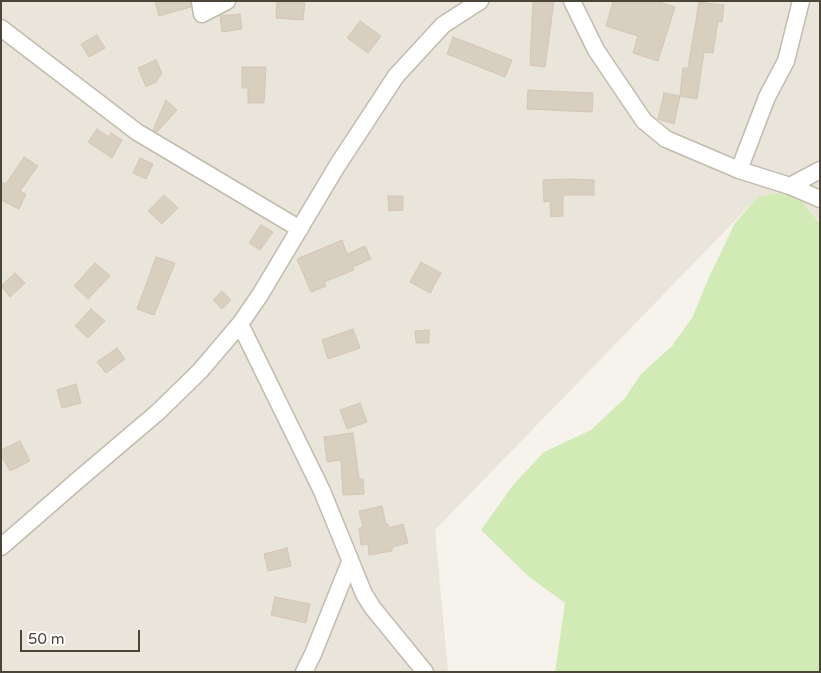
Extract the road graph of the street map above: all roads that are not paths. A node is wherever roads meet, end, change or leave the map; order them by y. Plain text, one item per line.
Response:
1 (200, 1) edge
2 (228, 1) edge
3 (480, 1) edge
4 (572, 1) edge
5 (800, 1) edge
6 (1, 28) edge
7 (739, 170) junction
8 (820, 170) edge
9 (790, 186) junction
10 (820, 199) edge
11 (300, 229) junction
12 (240, 324) junction
13 (1, 547) edge
14 (350, 562) junction
15 (304, 672) edge
16 (425, 672) edge

1 - 2 street
3 - 11 street
4 - 7 street
5 - 7 street
6 - 11 street
7 - 9 street
8 - 9 street
9 - 10 street
11 - 12 street
12 - 13 street
12 - 14 street
14 - 15 street
14 - 16 street

